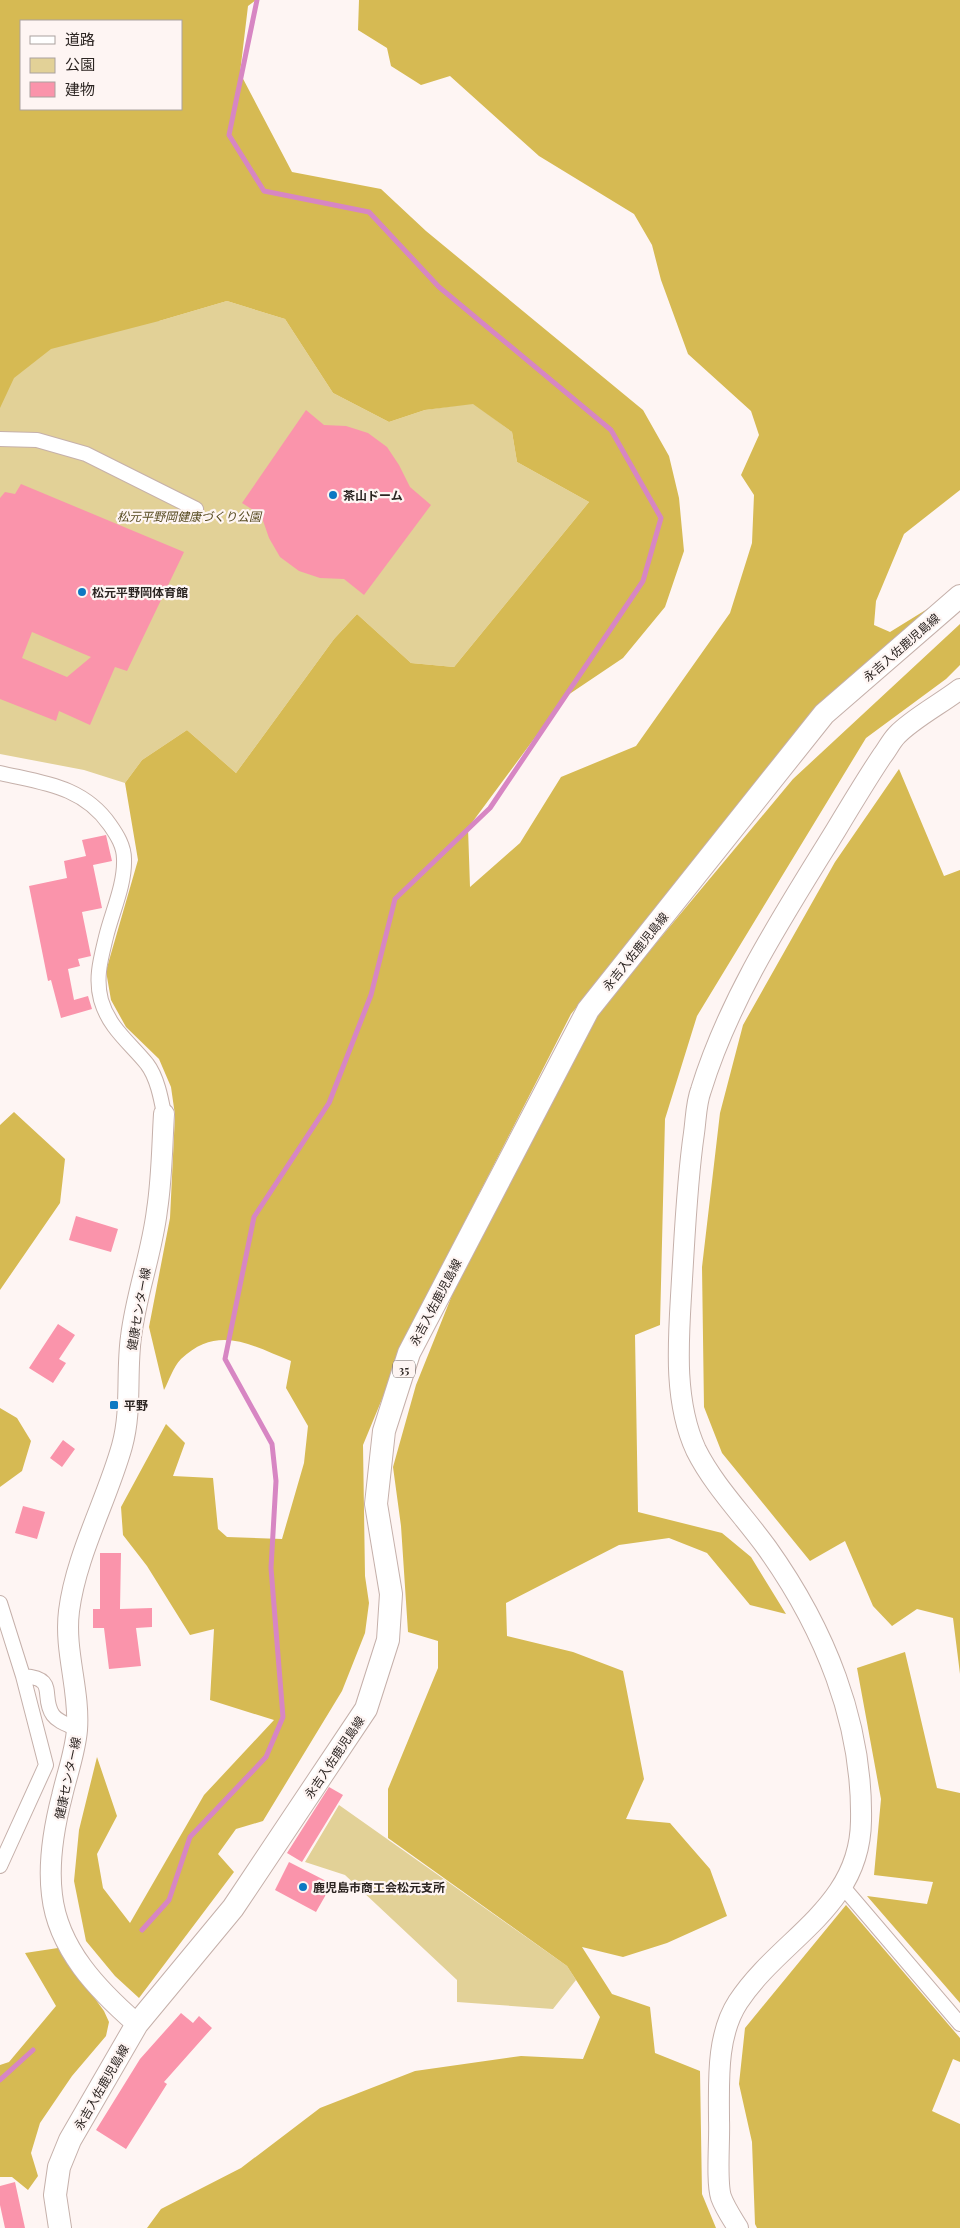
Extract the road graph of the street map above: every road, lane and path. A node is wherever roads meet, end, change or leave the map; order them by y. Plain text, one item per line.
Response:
1 (0, 439) edge
2 (196, 510) dead end
3 (960, 596) edge
4 (960, 690) edge
5 (0, 773) edge
6 (164, 1114) joint
7 (0, 1603) edge
8 (23, 1676) junction
9 (77, 1729) junction
10 (0, 1866) edge
11 (842, 1888) junction
12 (137, 2024) junction
13 (960, 2024) edge
14 (60, 2228) edge
15 (738, 2228) edge

1 - 2 street
3 - 12 main road, 永吉入佐鹿児島線 / 35
4 - 11 street
5 - 6 street, 健康センター線
6 - 9 street, 健康センター線
7 - 8 street
8 - 9 street
8 - 10 street
9 - 12 street, 健康センター線
11 - 13 street
11 - 15 street
12 - 14 main road, 永吉入佐鹿児島線 / 35

